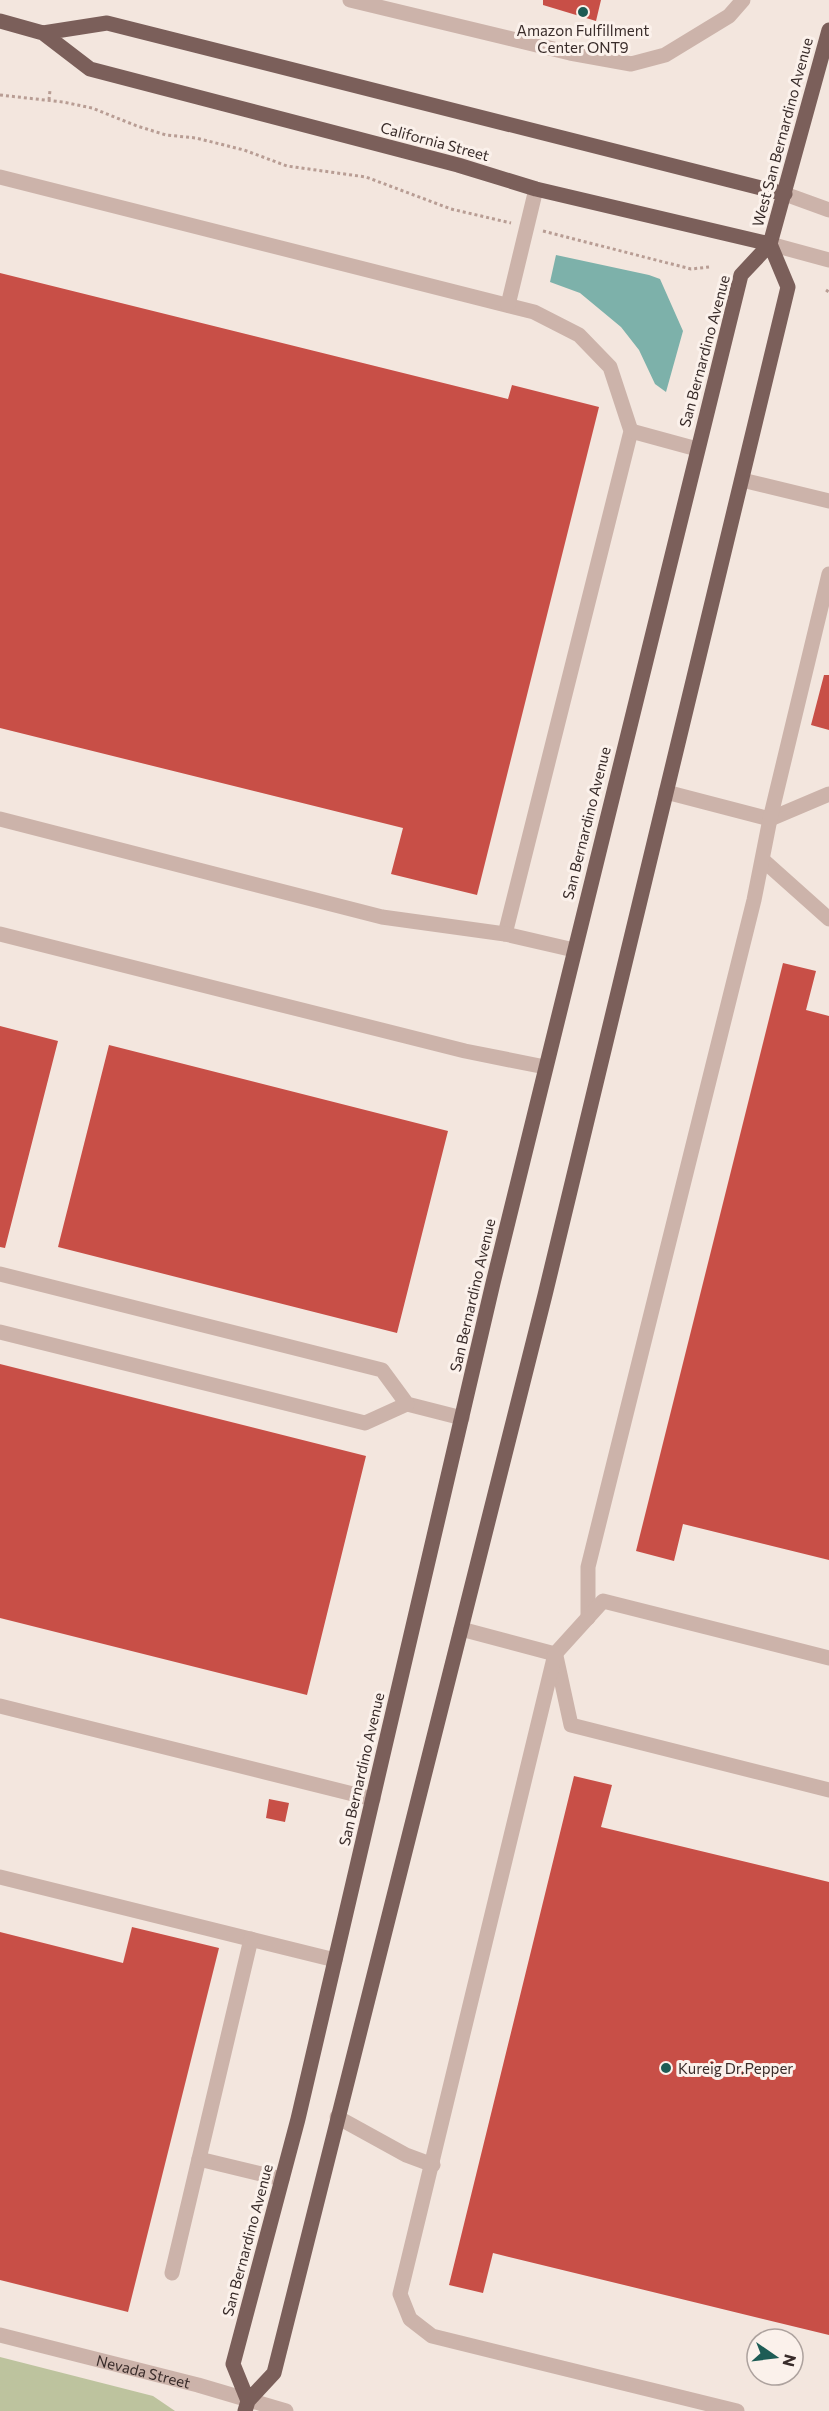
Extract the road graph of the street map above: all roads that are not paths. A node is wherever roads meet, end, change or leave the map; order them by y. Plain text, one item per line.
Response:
1 (350, 0) edge
2 (743, 0) edge
3 (0, 21) edge
4 (829, 30) edge
5 (43, 33) junction
6 (0, 177) edge
7 (536, 189) junction
8 (785, 194) junction
9 (829, 210) edge
10 (770, 244) junction
11 (829, 260) edge
12 (508, 305) junction
13 (631, 431) junction
14 (697, 449) junction
15 (742, 480) junction
16 (829, 501) edge
17 (829, 574) edge
18 (666, 792) junction
19 (829, 794) edge
20 (0, 819) edge
21 (770, 819) junction
22 (763, 860) junction
23 (829, 919) edge
24 (0, 934) edge
25 (506, 934) junction
26 (574, 950) junction
27 (545, 1068) junction
28 (0, 1274) edge
29 (0, 1332) edge
30 (407, 1404) junction
31 (462, 1418) junction
32 (588, 1618) junction
33 (461, 1629) junction
34 (555, 1654) junction
35 (829, 1658) edge
36 (0, 1706) edge
37 (829, 1790) edge
38 (372, 1799) junction
39 (0, 1877) edge
40 (251, 1939) junction
41 (335, 1960) junction
42 (337, 2117) junction
43 (199, 2159) junction
44 (433, 2165) junction
45 (282, 2179) junction
46 (172, 2273) dead end
47 (0, 2334) edge
48 (247, 2406) edge
49 (286, 2411) edge
50 (737, 2411) edge

1 - 2 street
3 - 5 main road, California Street
4 - 8 main road, West San Bernardino Avenue
5 - 7 main road, California Street
5 - 8 main road, California Street
6 - 12 street
7 - 10 main road, California Street
7 - 12 street
8 - 9 street, California Street
8 - 10 main road, West San Bernardino Avenue
10 - 11 street, California Street
10 - 14 main road, San Bernardino Avenue
10 - 15 main road
12 - 13 street
13 - 14 street
13 - 25 street
14 - 26 main road, San Bernardino Avenue
15 - 16 street
15 - 18 main road
17 - 21 street
18 - 21 street
18 - 33 main road
19 - 21 street
20 - 25 street
21 - 22 street
22 - 23 street
22 - 32 street
24 - 27 street
25 - 26 street
26 - 27 main road, San Bernardino Avenue
27 - 31 main road, San Bernardino Avenue
28 - 30 street
29 - 30 street
30 - 31 street
31 - 38 main road, San Bernardino Avenue
32 - 34 street
32 - 35 street
33 - 34 street
33 - 42 main road
34 - 37 street
34 - 44 street
36 - 38 street
38 - 41 main road, San Bernardino Avenue
39 - 40 street
40 - 41 street
40 - 43 street
41 - 45 main road, San Bernardino Avenue
42 - 44 street
42 - 48 main road
43 - 45 street
43 - 46 street
44 - 50 street
45 - 48 main road, San Bernardino Avenue
47 - 48 street, Nevada Street
48 - 49 street, Nevada Street

